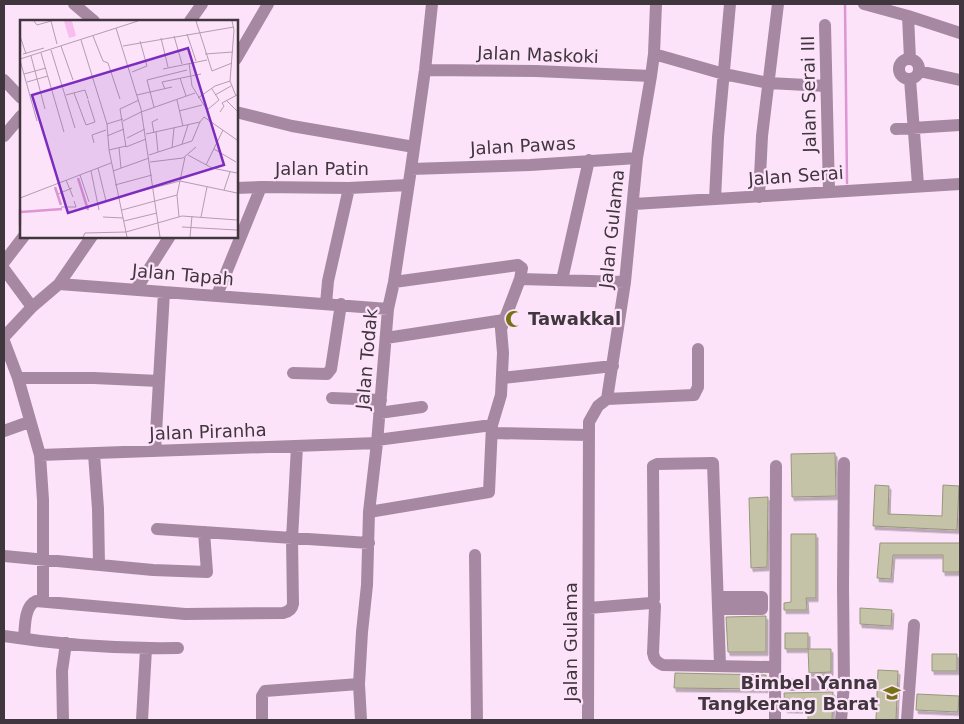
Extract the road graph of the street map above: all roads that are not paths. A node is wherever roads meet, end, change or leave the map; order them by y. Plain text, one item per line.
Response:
1 (74, 4) edge
2 (202, 4) edge
3 (268, 4) edge
4 (432, 4) edge
5 (656, 4) edge
6 (730, 4) edge
7 (778, 4) edge
8 (864, 4) edge
9 (908, 16) junction
10 (93, 20) edge
11 (191, 20) edge
12 (825, 25) dead end
13 (960, 33) edge
14 (654, 54) junction
15 (238, 56) edge
16 (910, 59) junction
17 (425, 70) junction
18 (724, 74) junction
19 (915, 75) junction
20 (651, 76) junction
21 (4, 80) edge
22 (960, 80) edge
23 (768, 83) junction
24 (826, 86) junction
25 (20, 97) edge
26 (238, 112) edge
27 (20, 117) edge
28 (960, 125) edge
29 (896, 129) dead end
30 (914, 129) junction
31 (4, 136) edge
32 (414, 147) junction
33 (637, 158) junction
34 (589, 160) junction
35 (411, 169) junction
36 (960, 184) edge
37 (408, 185) junction
38 (918, 185) junction
39 (262, 186) junction
40 (238, 188) edge
41 (349, 188) junction
42 (829, 192) junction
43 (759, 197) junction
44 (715, 199) junction
45 (634, 204) junction
46 (22, 238) edge
47 (91, 238) edge
48 (169, 238) edge
49 (4, 262) edge
50 (4, 269) edge
51 (520, 279) junction
52 (562, 280) junction
53 (394, 282) junction
54 (625, 282) junction
55 (59, 284) junction
56 (136, 288) junction
57 (164, 292) junction
58 (217, 296) junction
59 (326, 304) junction
60 (341, 304) junction
61 (32, 307) junction
62 (388, 309) junction
63 (504, 320) junction
64 (4, 337) edge
65 (386, 338) junction
66 (4, 341) edge
67 (698, 349) dead end
68 (613, 366) junction
69 (293, 373) dead end
70 (18, 378) junction
71 (502, 378) junction
72 (159, 381) junction
73 (332, 398) dead end
74 (607, 399) junction
75 (380, 400) junction
76 (422, 406) dead end
77 (379, 413) junction
78 (29, 422) junction
79 (492, 429) junction
80 (4, 431) edge
81 (588, 435) junction
82 (377, 442) junction
83 (297, 446) junction
84 (155, 451) junction
85 (94, 454) junction
86 (40, 455) junction
87 (844, 463) dead end
88 (776, 466) dead end
89 (369, 512) junction
90 (157, 529) dead end
91 (204, 532) junction
92 (292, 539) junction
93 (369, 543) junction
94 (475, 555) dead end
95 (4, 556) edge
96 (43, 559) junction
97 (98, 565) junction
98 (43, 600) junction
99 (653, 603) junction
100 (589, 608) junction
101 (914, 625) dead end
102 (4, 636) edge
103 (24, 639) junction
104 (66, 643) junction
105 (178, 648) dead end
106 (146, 649) junction
107 (720, 665) junction
108 (770, 667) dead end
109 (359, 684) junction
110 (844, 684) junction
111 (775, 685) junction
112 (63, 720) edge
113 (142, 720) edge
114 (262, 720) edge
115 (361, 720) edge
116 (477, 720) edge
117 (588, 720) edge
118 (775, 720) edge
119 (841, 720) edge
120 (907, 720) edge

1 - 10 street
2 - 11 street
3 - 15 street
4 - 17 street, Jalan Todak
5 - 14 street, Jalan Gulama
6 - 18 street
7 - 23 street
8 - 9 street
9 - 13 street
9 - 16 street
12 - 24 street, Jalan Serai III
14 - 18 street
14 - 20 street, Jalan Gulama
16 - 19 street
16 - 19 street
17 - 20 street, Jalan Maskoki
17 - 32 street, Jalan Todak
18 - 23 street
18 - 44 street
19 - 22 street
19 - 30 street
20 - 33 street, Jalan Gulama
21 - 25 street
23 - 24 street
23 - 43 street
24 - 42 street, Jalan Serai III
26 - 32 street
27 - 31 street
28 - 30 street
29 - 30 street
30 - 38 street
32 - 35 street, Jalan Todak
33 - 34 street, Jalan Pawas
33 - 45 street, Jalan Gulama
34 - 35 street, Jalan Pawas
34 - 52 street
35 - 37 street, Jalan Todak
36 - 38 street, Jalan Serai
37 - 41 street, Jalan Patin
37 - 53 street, Jalan Todak
38 - 42 street, Jalan Serai
39 - 40 street, Jalan Patin
39 - 41 street, Jalan Patin
39 - 58 street
41 - 59 street
42 - 43 street, Jalan Serai
43 - 44 street, Jalan Serai
44 - 45 street, Jalan Serai
45 - 54 street, Jalan Gulama
46 - 49 street
47 - 55 street
48 - 56 street
50 - 61 street
51 - 52 street
51 - 53 street
51 - 63 street
52 - 54 street
53 - 62 street, Jalan Todak
54 - 68 street, Jalan Gulama
55 - 56 street, Jalan Tapah
55 - 61 street
56 - 57 street, Jalan Tapah
57 - 58 street, Jalan Tapah
57 - 72 street
58 - 59 street, Jalan Tapah
59 - 60 street, Jalan Tapah
60 - 62 street, Jalan Tapah
60 - 69 street
61 - 64 street
62 - 65 street, Jalan Todak
63 - 65 street
63 - 71 street
65 - 75 street, Jalan Todak
66 - 70 street
67 - 74 street
68 - 71 street
68 - 74 street, Jalan Gulama
70 - 72 street
70 - 78 street
71 - 79 street
72 - 84 street
73 - 75 street
74 - 81 street, Jalan Gulama
75 - 77 street, Jalan Todak
76 - 77 street
77 - 82 street, Jalan Todak
78 - 80 street
78 - 86 street
79 - 81 street, Jalan Piranha
79 - 82 street, Jalan Piranha
79 - 89 street
81 - 100 street, Jalan Gulama
82 - 83 street, Jalan Piranha
82 - 89 street, Jalan Todak
83 - 84 street, Jalan Piranha
83 - 92 street
84 - 85 street, Jalan Piranha
85 - 86 street, Jalan Piranha
85 - 97 street
86 - 96 street
87 - 110 street
88 - 111 street
89 - 93 street, Jalan Todak
90 - 91 street
91 - 92 street
91 - 97 street
92 - 93 street
92 - 98 street
93 - 109 street, Jalan Todak
94 - 116 street
95 - 96 street
96 - 97 street
96 - 98 street
98 - 103 street
99 - 100 street
99 - 107 street
99 - 107 street
100 - 117 street, Jalan Gulama
101 - 120 street
102 - 103 street
103 - 104 street
104 - 106 street
104 - 112 street
105 - 106 street
106 - 113 street
107 - 108 street
109 - 114 street
109 - 115 street, Jalan Todak
110 - 111 street
110 - 119 street
111 - 118 street

